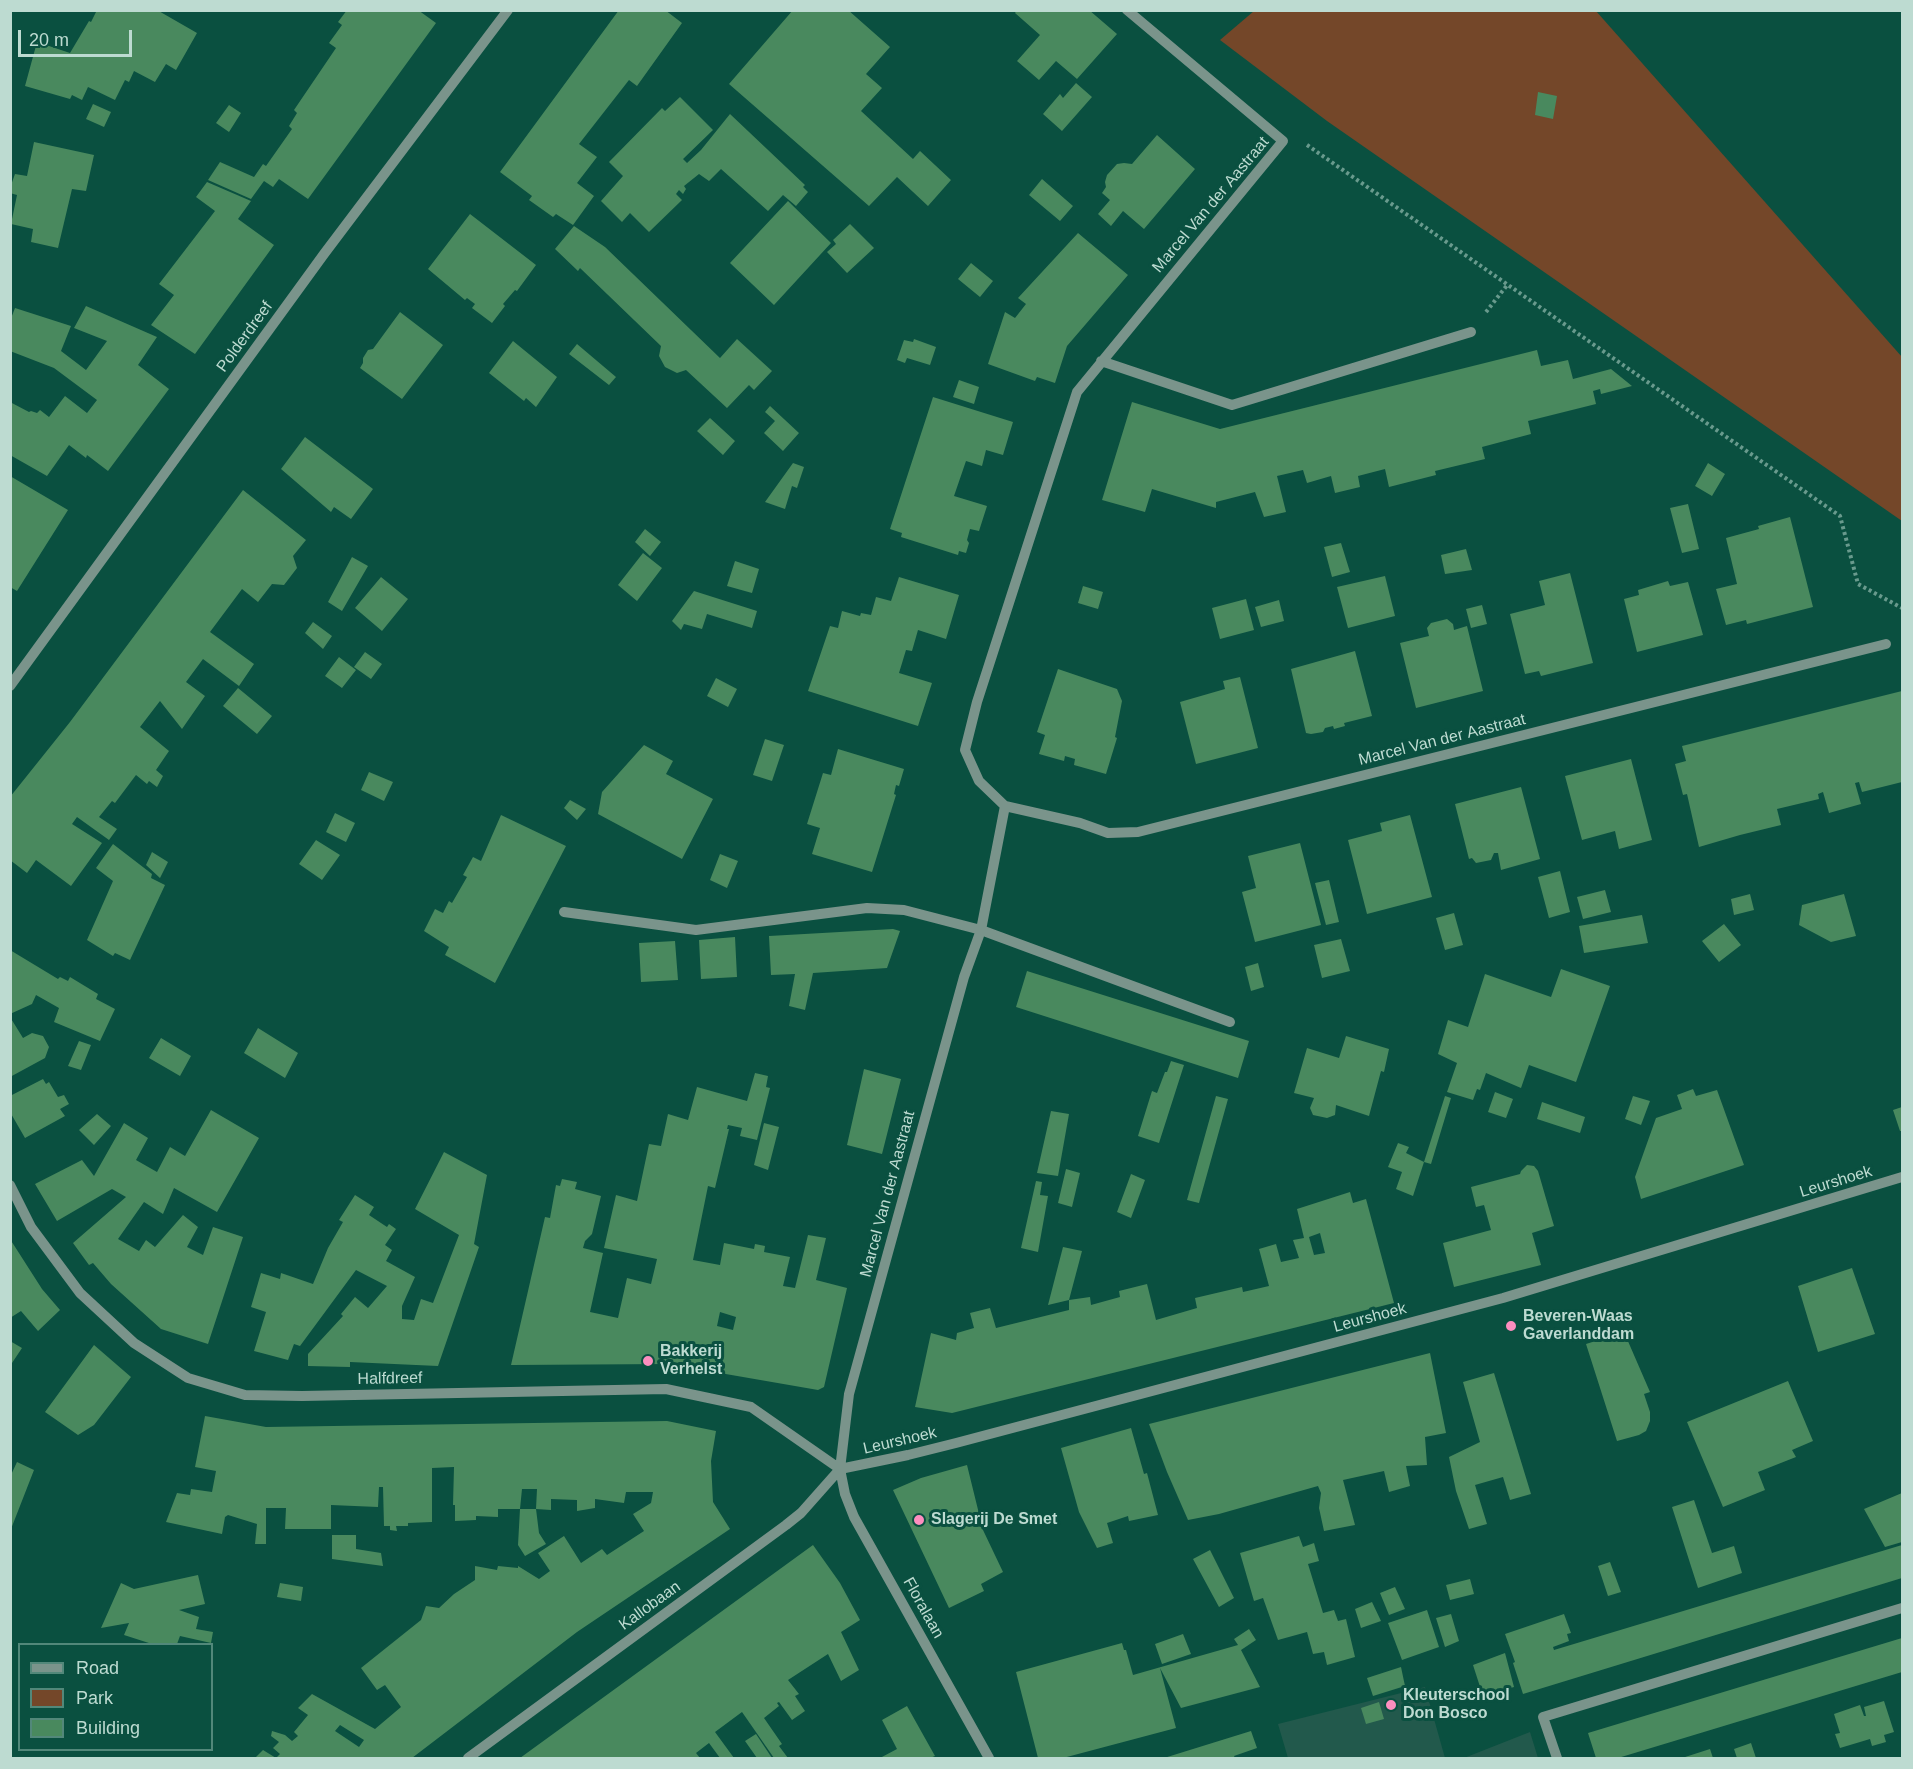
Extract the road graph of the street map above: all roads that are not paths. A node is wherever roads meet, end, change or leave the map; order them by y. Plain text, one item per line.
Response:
1 (508, 10) edge
2 (1127, 10) edge
3 (1471, 332) road end
4 (1101, 361) junction
5 (1886, 644) dead end
6 (10, 686) edge
7 (1005, 806) junction
8 (564, 912) dead end
9 (981, 930) junction
10 (1230, 1022) dead end
11 (1902, 1177) edge
12 (10, 1185) edge
13 (840, 1469) junction
14 (1902, 1608) edge
15 (468, 1758) edge
16 (989, 1758) edge
17 (1557, 1758) edge

1 - 6 street, Polderdreef
2 - 4 street, Marcel Van der Aastraat
3 - 4 street
4 - 7 street, Marcel Van der Aastraat
5 - 7 street, Marcel Van der Aastraat
7 - 9 street, Marcel Van der Aastraat
8 - 9 street
9 - 10 street
9 - 13 street, Marcel Van der Aastraat
11 - 13 street, Leurshoek
12 - 13 street, Halfdreef
13 - 15 street, Kallobaan
13 - 16 street, Floralaan
14 - 17 street

